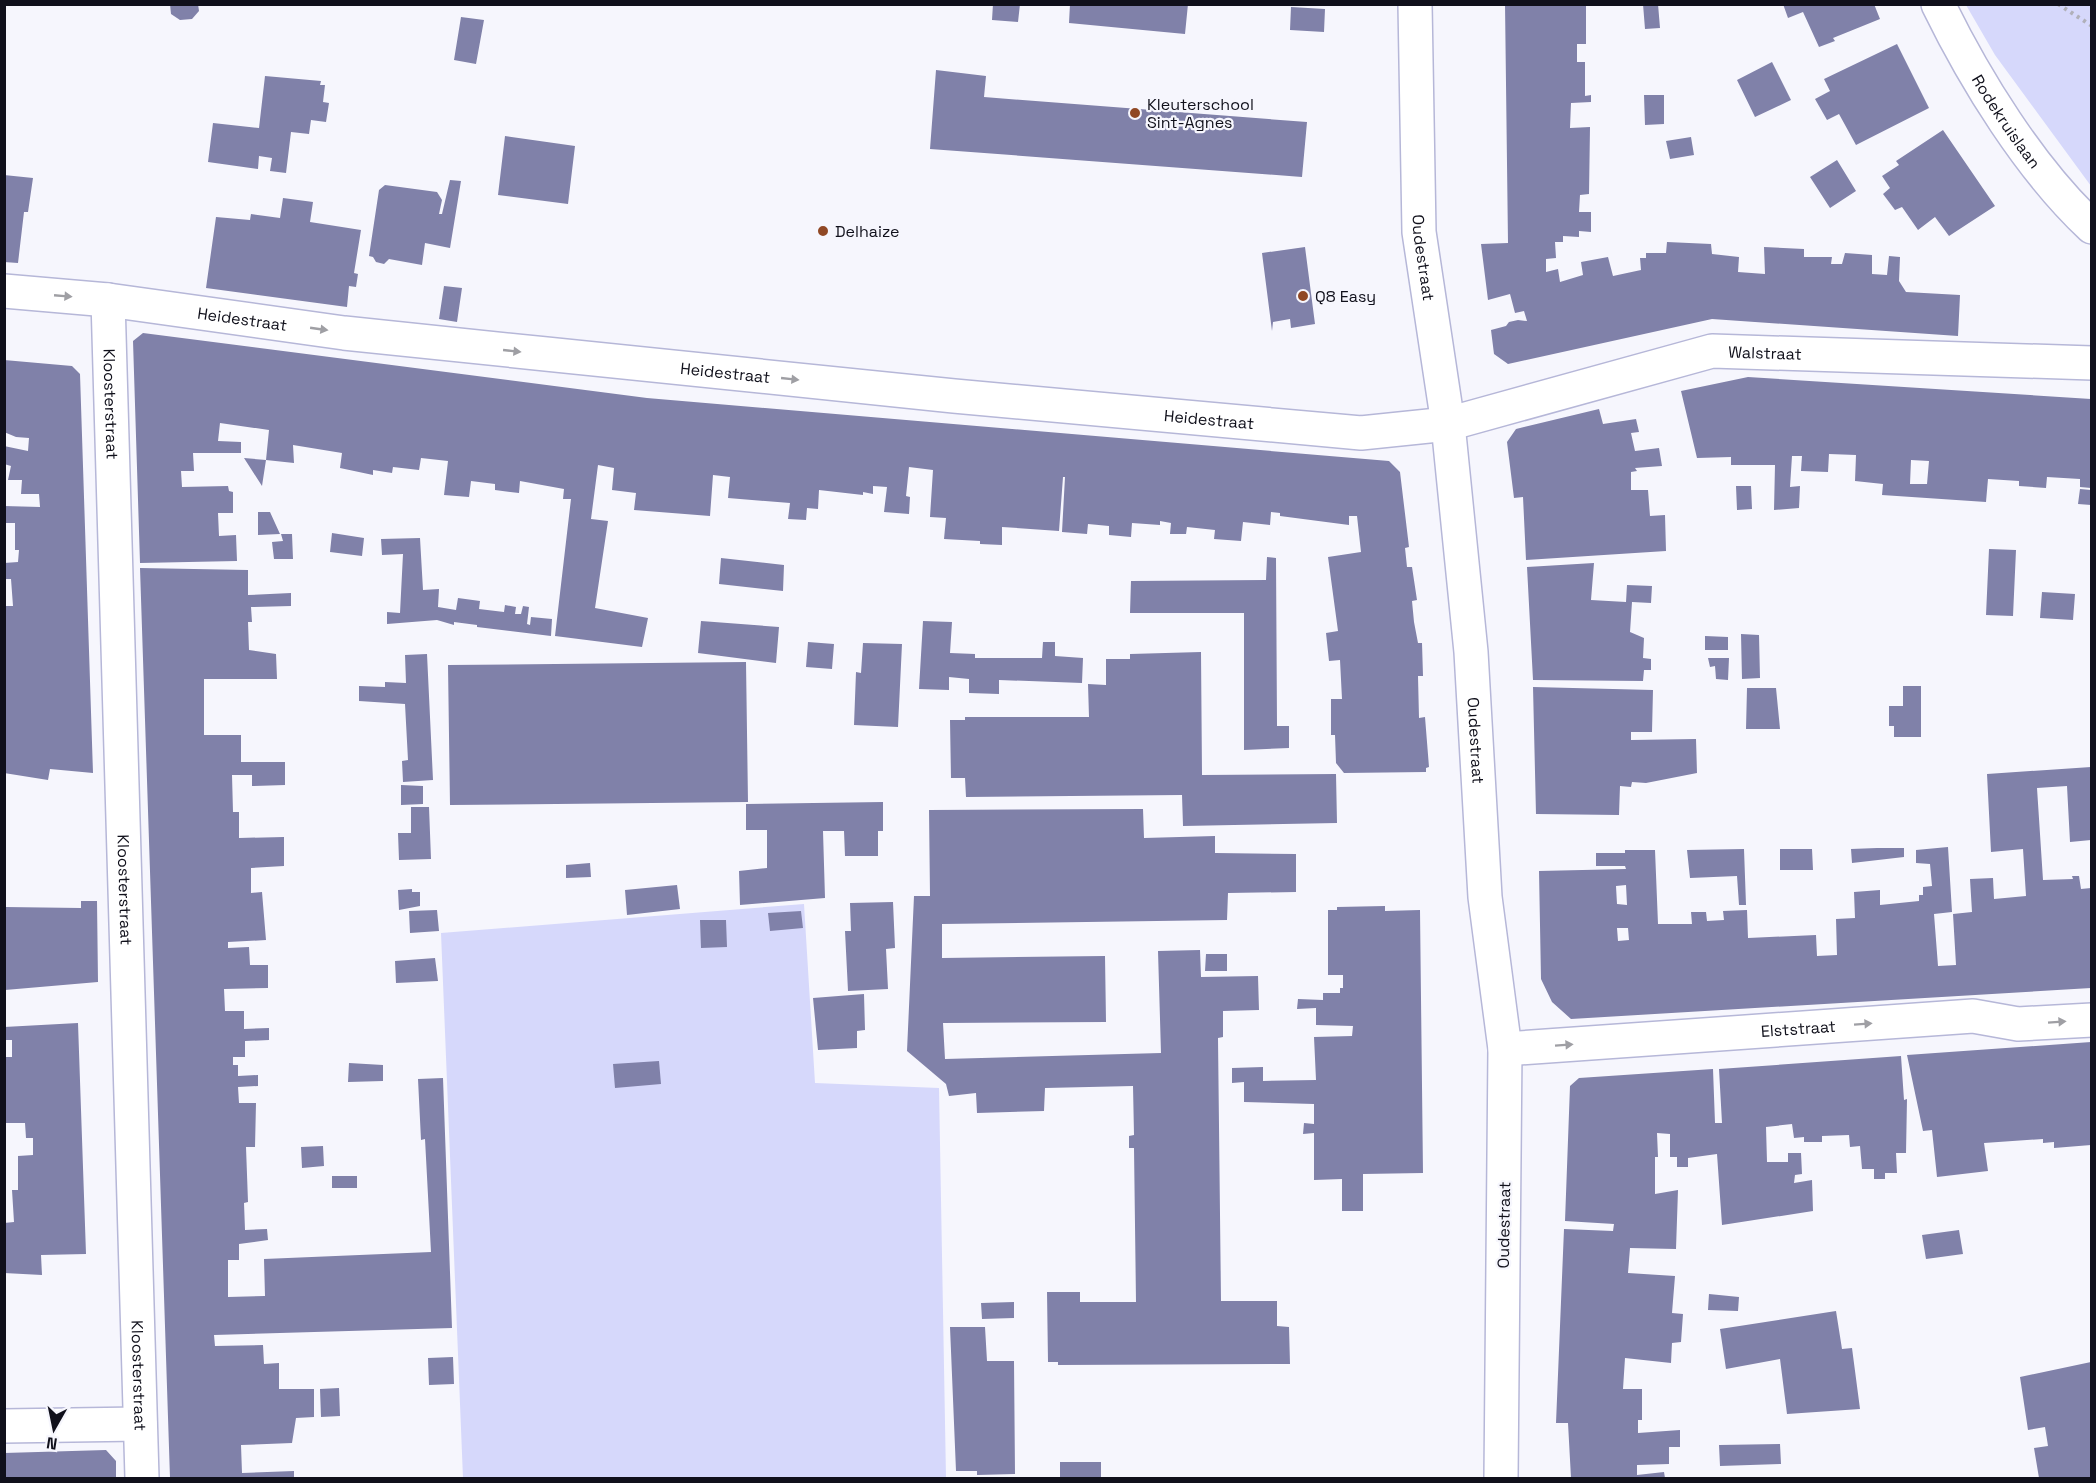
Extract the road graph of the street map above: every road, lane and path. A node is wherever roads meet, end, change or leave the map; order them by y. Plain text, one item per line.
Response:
1 (1415, 4) edge
2 (1938, 4) edge
3 (2058, 4) edge
4 (2091, 26) edge
5 (2091, 227) edge
6 (4, 291) edge
7 (108, 300) junction
8 (2091, 363) edge
9 (1448, 424) junction
10 (2091, 1020) edge
11 (1505, 1049) junction
12 (140, 1424) junction
13 (4, 1426) edge
14 (142, 1479) edge
15 (1501, 1479) edge

1 - 9 street, Oudestraat
2 - 5 street, Rodekruislaan
3 - 4 path
6 -> 7 street, Heidestraat
7 -> 9 street, Heidestraat
7 - 12 street, Kloosterstraat
8 - 9 street, Walstraat
9 - 11 street, Oudestraat
11 -> 10 street, Elststraat
11 - 15 street, Oudestraat
12 - 13 street
12 - 14 street, Kloosterstraat

